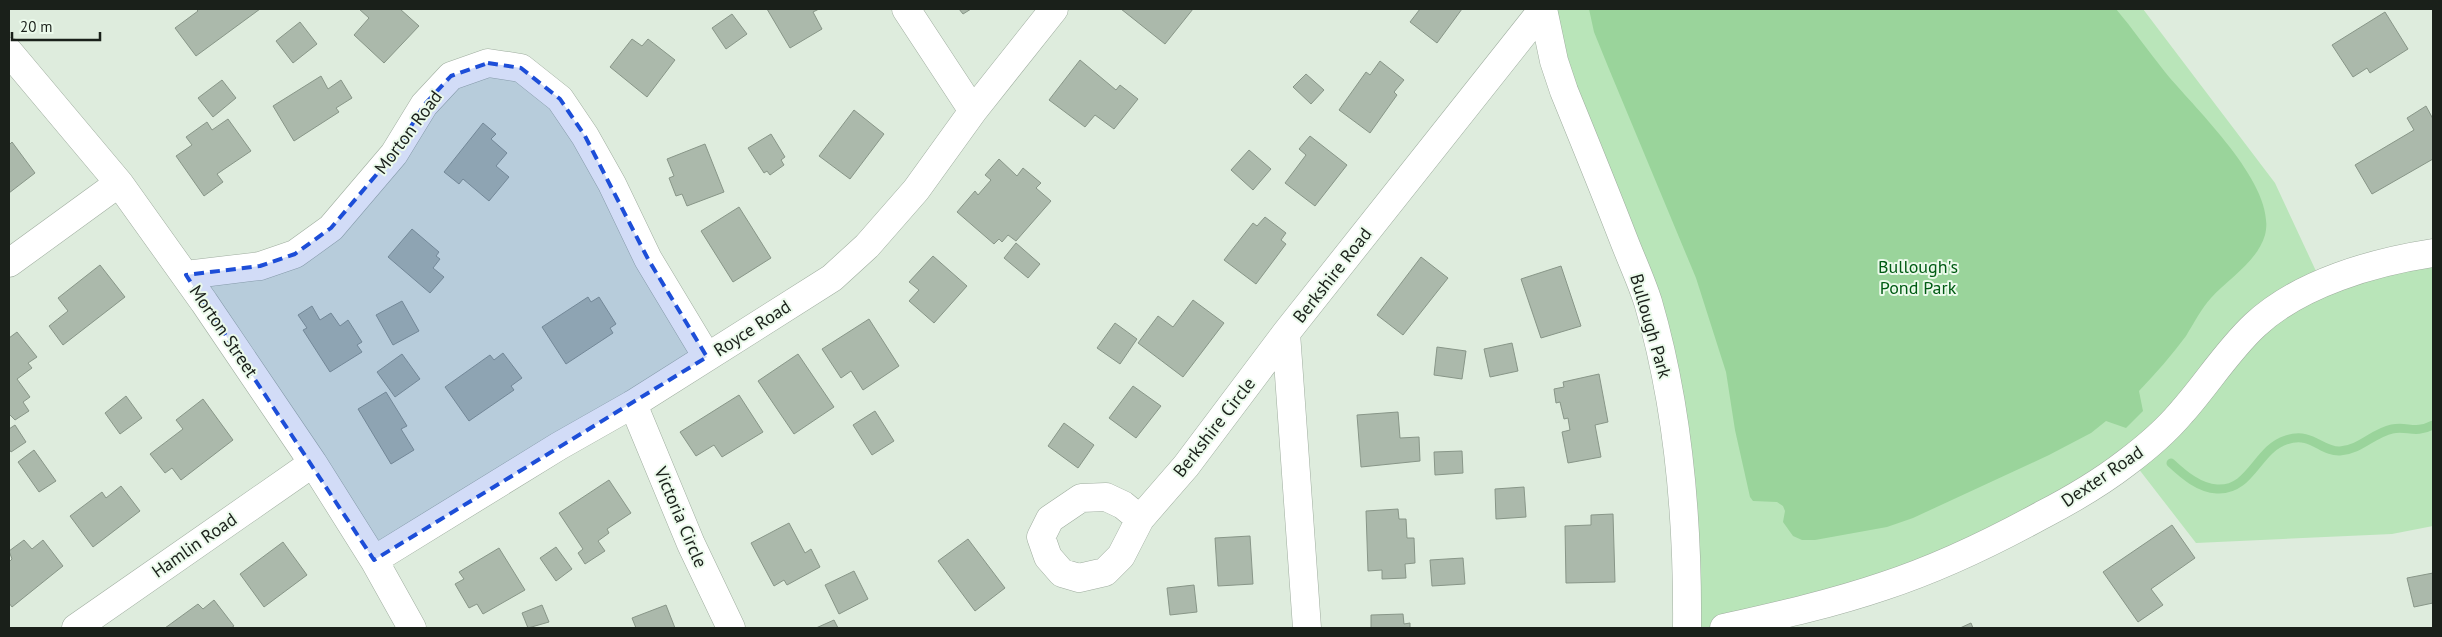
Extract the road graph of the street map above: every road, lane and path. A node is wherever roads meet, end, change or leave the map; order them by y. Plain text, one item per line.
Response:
1 (906, 9) edge
2 (1054, 9) edge
3 (1543, 9) edge
4 (9, 52) edge
5 (973, 111) junction
6 (119, 183) junction
7 (2433, 253) edge
8 (9, 263) edge
9 (186, 275) junction
10 (1286, 333) junction
11 (707, 357) junction
12 (632, 404) junction
13 (313, 463) junction
14 (1140, 519) dead end
15 (374, 560) junction
16 (76, 628) edge
17 (412, 628) edge
18 (731, 628) edge
19 (1307, 628) edge
20 (1687, 628) edge
21 (1724, 628) edge

1 - 5 street
2 - 5 street, Royce Road
3 - 10 street, Berkshire Road
3 - 20 street, Bullough Park
4 - 6 street, Morton Street
5 - 11 street, Royce Road
6 - 8 street
6 - 9 street, Morton Street
7 - 21 street, Dexter Road
9 - 11 street, Morton Road
9 - 13 street, Morton Street
10 - 14 street, Berkshire Circle
10 - 19 street, Berkshire Road
11 - 12 street, Royce Road
12 - 15 street, Royce Road
12 - 18 street, Victoria Circle
13 - 15 street, Morton Street
13 - 16 street, Hamlin Road
15 - 17 street, Morton Street

